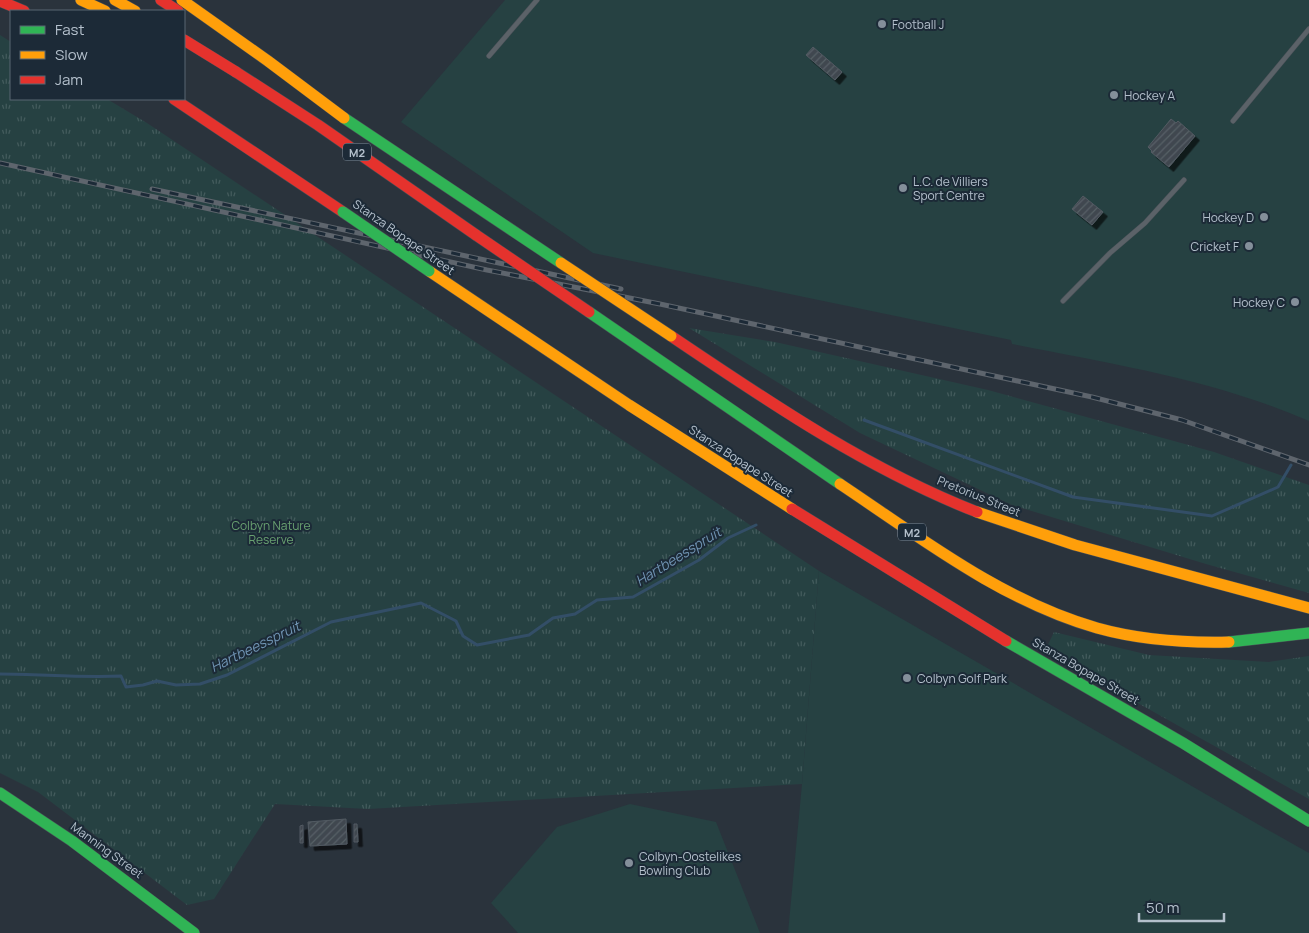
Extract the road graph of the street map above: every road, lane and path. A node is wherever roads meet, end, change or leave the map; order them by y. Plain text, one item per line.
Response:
1 (81, 0) edge
2 (115, 0) edge
3 (161, 0) edge
4 (182, 0) edge
5 (537, 0) edge
6 (0, 2) edge
7 (21, 10) edge
8 (103, 10) edge
9 (133, 10) edge
10 (176, 10) edge
11 (185, 16) edge
12 (1309, 29) edge
13 (185, 41) edge
14 (185, 50) edge
15 (489, 56) dead end
16 (236, 72) junction
17 (175, 100) edge
18 (344, 118) junction
19 (1233, 121) dead end
20 (1184, 180) dead end
21 (1063, 301) dead end
22 (1309, 608) edge
23 (1309, 632) edge
24 (0, 792) edge
25 (1309, 821) edge
26 (194, 933) edge

1 - 8 main road
2 - 9 main road
3 - 10 main road
4 - 18 main road
5 - 15 lane
6 - 7 main road
11 - 18 main road, M2
12 - 19 lane
13 - 16 main road, M2
14 - 16 main road
16 - 23 main road, M2, bridge
17 - 25 main road, Stanza Bopape Street, bridge
18 - 22 main road, Pretorius Street / M2, bridge
20 - 21 lane
24 - 26 main road, Manning Street

